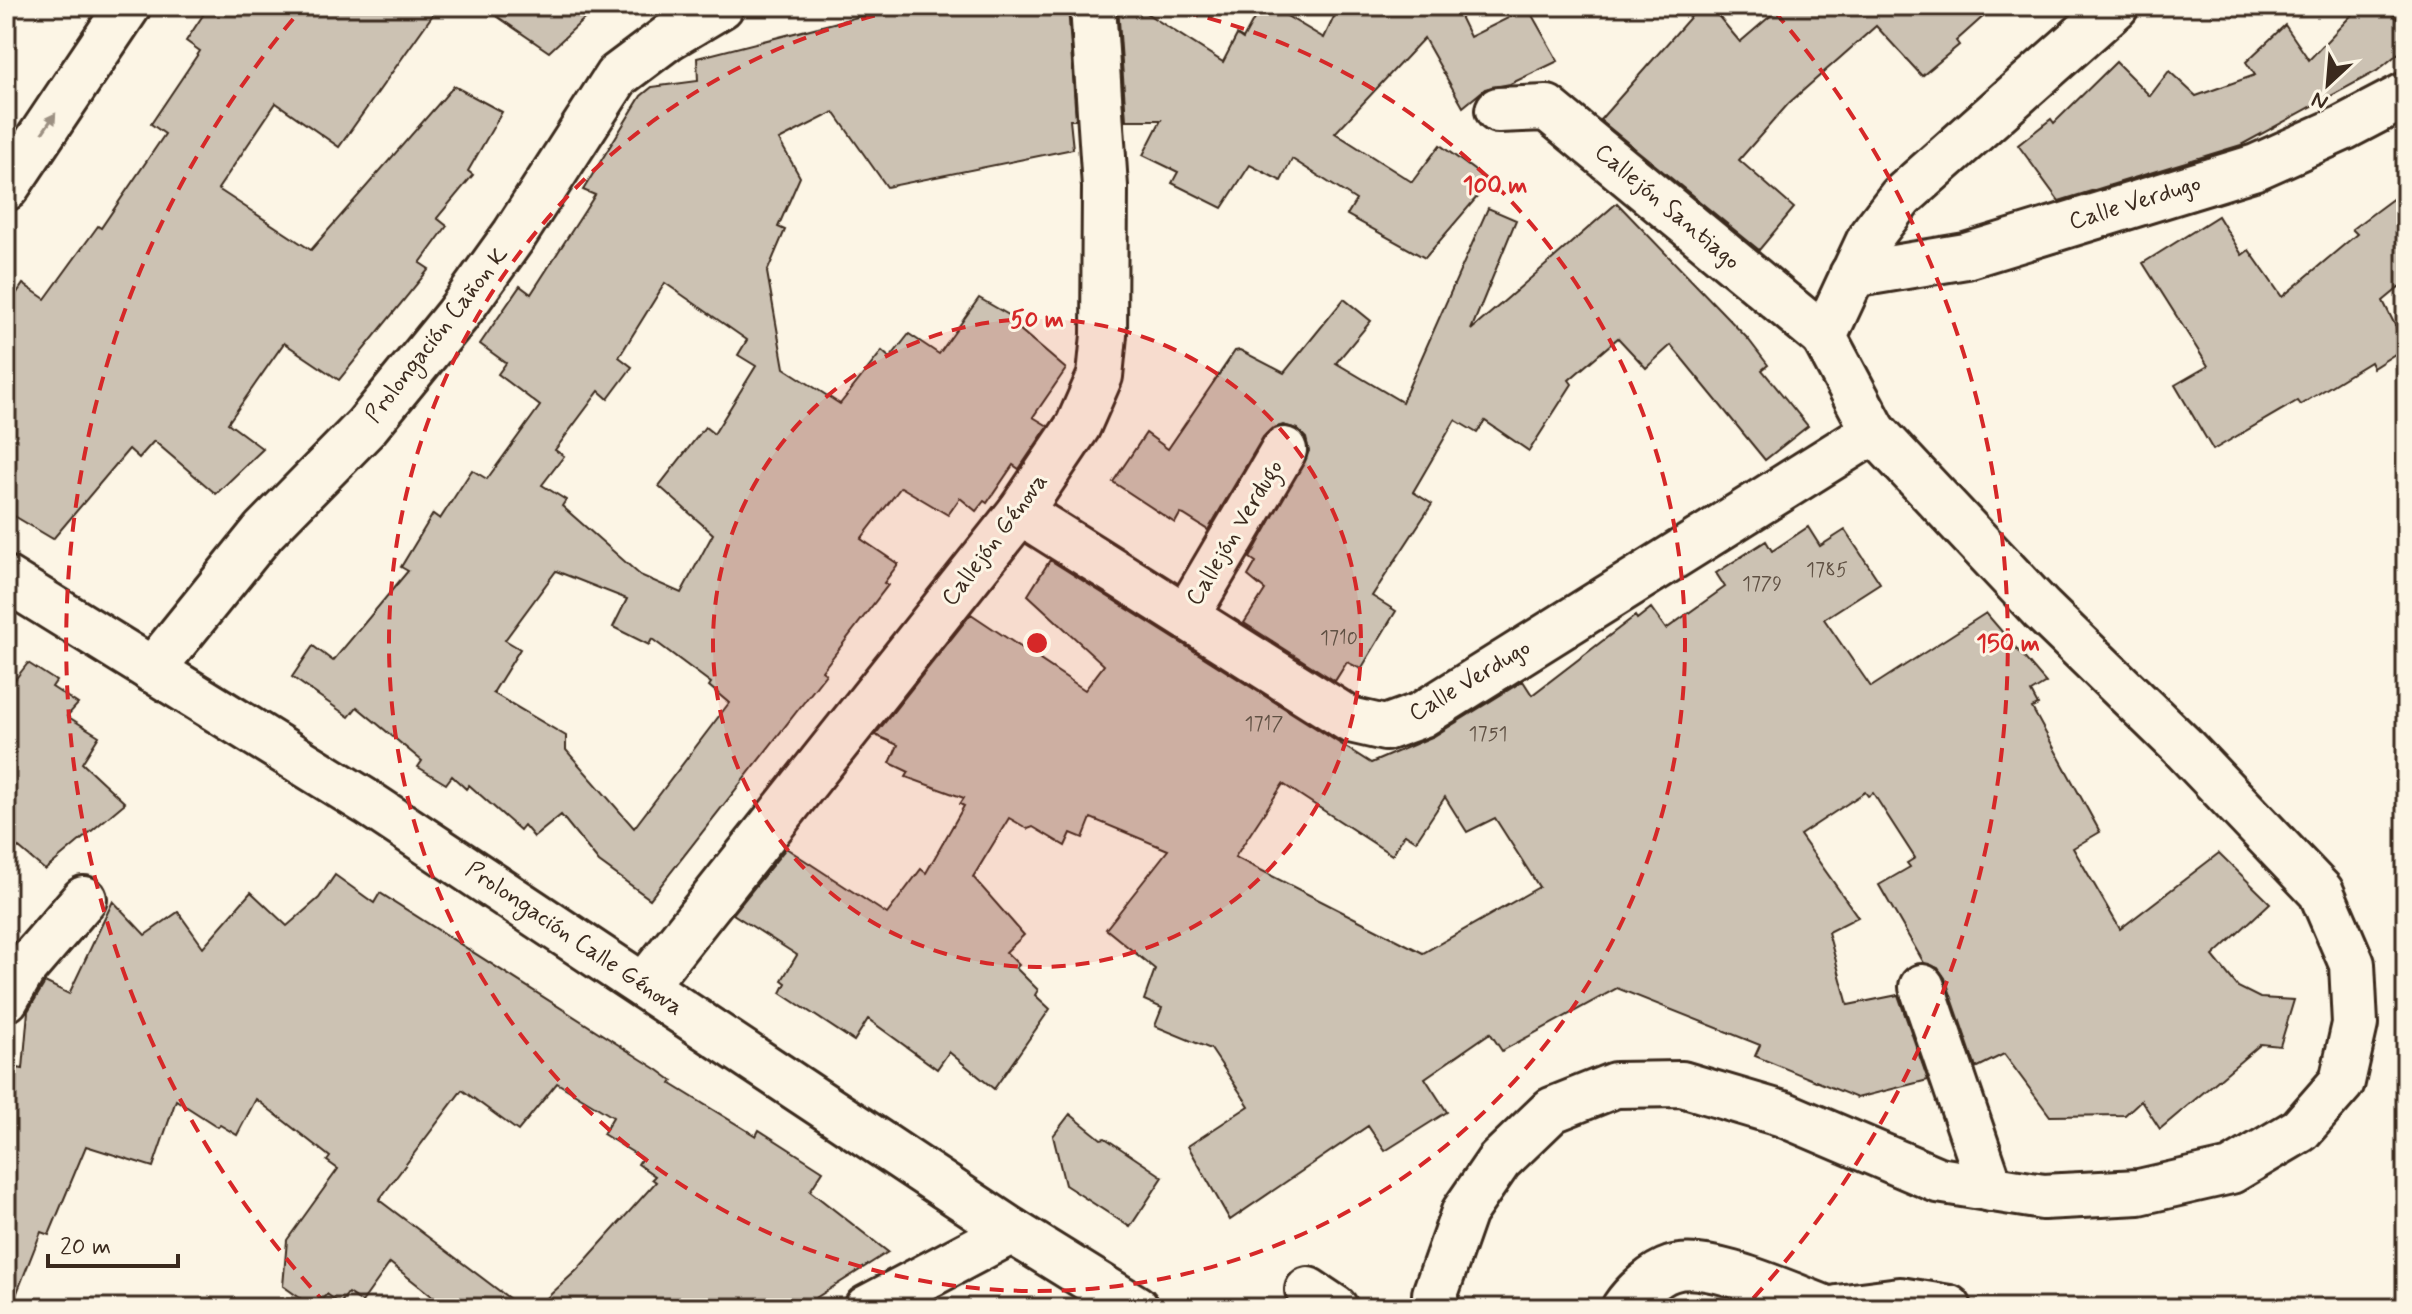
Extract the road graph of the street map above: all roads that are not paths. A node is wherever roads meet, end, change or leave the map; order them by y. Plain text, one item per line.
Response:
1 (128, 6) edge
2 (721, 6) edge
3 (1093, 6) edge
4 (2116, 6) edge
5 (2406, 95) edge
6 (1498, 110) dead end
7 (6, 188) edge
8 (1852, 275) junction
9 (1824, 337) junction
10 (1874, 431) junction
11 (1284, 450) dead end
12 (1020, 512) junction
13 (6, 579) edge
14 (1187, 615) junction
15 (152, 670) junction
16 (84, 899) dead end
17 (644, 986) junction
18 (1922, 987) dead end
19 (6, 999) edge
20 (1991, 1189) junction
21 (1012, 1231) junction
22 (867, 1308) edge
23 (1136, 1308) edge
24 (1435, 1308) edge
25 (1624, 1308) edge
26 (1825, 1308) edge
27 (1837, 1308) edge
28 (1949, 1308) edge

7 -> 1 street
2 - 15 street, Prolongación Cañon K
3 - 12 street, Callejón Génova
4 - 8 street
5 - 8 street, Calle Verdugo
6 - 9 street, Callejón Santiago
8 - 9 street
9 - 10 street
10 - 14 street, Calle Verdugo
10 - 20 street
11 - 14 street, Callejón Verdugo
12 - 14 street, Calle Verdugo
12 - 17 street, Callejón Génova
13 - 15 street, Prolongación Calle Génova
15 - 17 street, Prolongación Calle Génova
16 - 19 street
17 - 21 street, Prolongación Calle Génova
18 - 20 street
20 - 24 street
21 - 22 street
21 - 23 street, Prolongación Calle Génova
25 - 26 street
27 - 28 street

